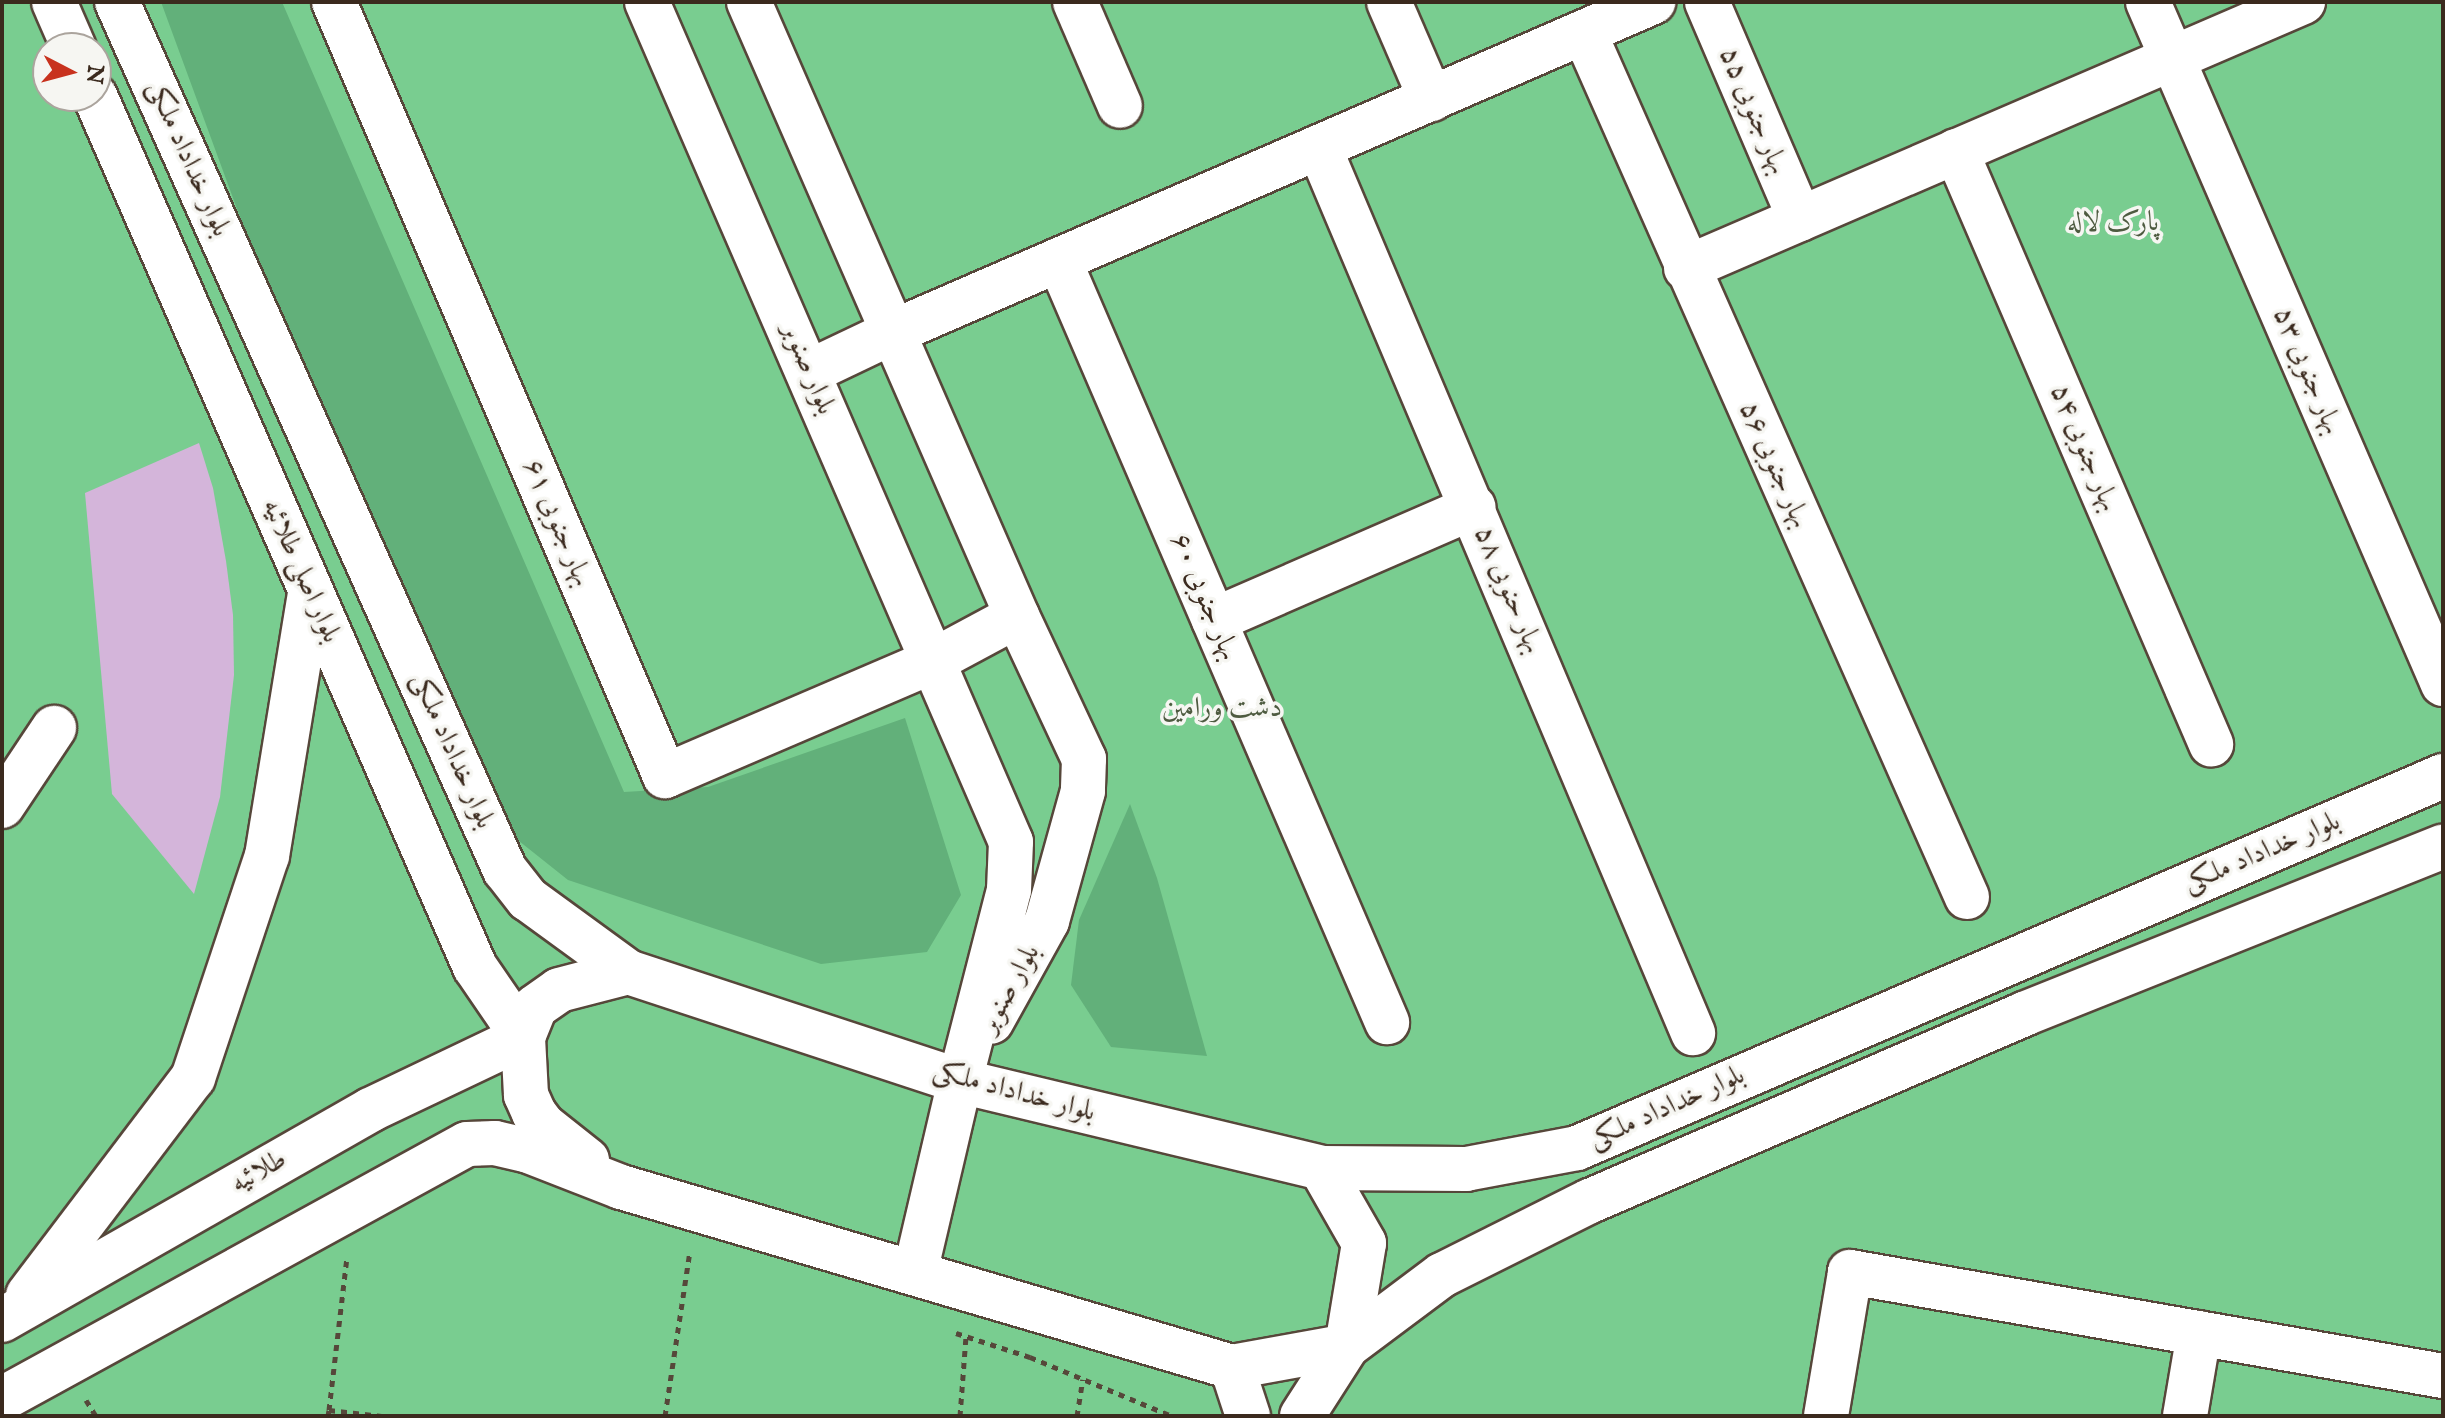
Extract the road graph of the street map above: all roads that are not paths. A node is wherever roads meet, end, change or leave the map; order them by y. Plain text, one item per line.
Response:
1 (54, 2) edge
2 (117, 2) edge
3 (334, 2) edge
4 (647, 2) edge
5 (749, 2) edge
6 (1075, 2) edge
7 (1389, 2) edge
8 (1653, 2) edge
9 (1707, 2) edge
10 (2148, 2) edge
11 (2303, 2) edge
12 (67, 32) edge
13 (1584, 32) junction
14 (2171, 59) junction
15 (153, 82) junction
16 (112, 94) edge
17 (1431, 99) junction
18 (1120, 106) dead end
19 (102, 112) edge
20 (1319, 147) junction
21 (1956, 151) junction
22 (1800, 219) junction
23 (1059, 260) junction
24 (1686, 268) junction
25 (893, 332) junction
26 (809, 372) junction
27 (1474, 507) junction
28 (310, 593) junction
29 (1017, 616) junction
30 (1214, 620) junction
31 (933, 661) junction
32 (2443, 684) edge
33 (54, 728) dead end
34 (2211, 744) dead end
35 (2443, 776) edge
36 (2, 806) edge
37 (2443, 846) edge
38 (1967, 897) dead end
39 (628, 972) junction
40 (1387, 1022) dead end
41 (1693, 1033) dead end
42 (523, 1037) junction
43 (960, 1081) junction
44 (1321, 1168) junction
45 (621, 1187) junction
46 (915, 1273) junction
47 (10, 1314) edge
48 (2199, 1333) junction
49 (1347, 1346) junction
50 (1232, 1367) junction
51 (2443, 1376) edge
52 (2, 1399) edge
53 (1248, 1416) edge
54 (1302, 1416) edge
55 (1826, 1416) edge
56 (2185, 1416) edge

1 - 12 street
2 - 15 street, بلوار خداداد ملکی
3 - 31 street, بهار جنوبی ۶۱
4 - 26 street, بلوار صنوبر
5 - 25 street, بلوار صنوبر
6 - 18 street
7 - 17 street
8 - 13 street
9 - 22 street, بهار جنوبی ۵۵
10 - 14 street, بهار جنوبی ۵۳
11 - 14 street
13 - 17 street
13 - 24 street, بهار جنوبی ۵۶
14 - 21 street
14 - 32 street, بهار جنوبی ۵۳
15 - 16 street
15 - 39 street, بلوار خداداد ملکی
17 - 20 street
19 - 28 street, بلوار اصلی طلائیه
20 - 23 street
20 - 27 street, بهار حنوبی ۵۸
21 - 22 street
21 - 34 street, بهار جنوبی ۵۴
22 - 24 street
23 - 25 street
23 - 30 street, بهار جنوبی ۶۰
24 - 38 street, بهار جنوبی ۵۶
25 - 26 street
25 - 29 street, بلوار صنوبر
26 - 31 street, بلوار صنوبر
27 - 30 street
27 - 41 street, بهار حنوبی ۵۸
28 - 42 street, بلوار اصلی طلائیه
28 - 47 street
29 - 31 street
29 - 43 street, بلوار صنوبر
30 - 40 street, بهار جنوبی ۶۰
31 - 43 street, بلوار صنوبر
33 - 36 street
35 - 44 street, بلوار خداداد ملکی
37 - 49 street, بلوار خداداد ملکی
39 - 42 street
39 - 43 street, بلوار خداداد ملکی
42 - 45 street
42 - 47 street, طلائیه
43 - 44 street, بلوار خداداد ملکی
43 - 46 street
44 - 49 street
45 - 46 street, بلوار خداداد ملکی
45 - 52 street, بلوار خداداد ملکی
46 - 50 street, بلوار خداداد ملکی
48 - 51 street
48 - 55 street
48 - 56 street
49 - 50 street, بلوار خداداد ملکی
49 - 54 street
50 - 53 street

